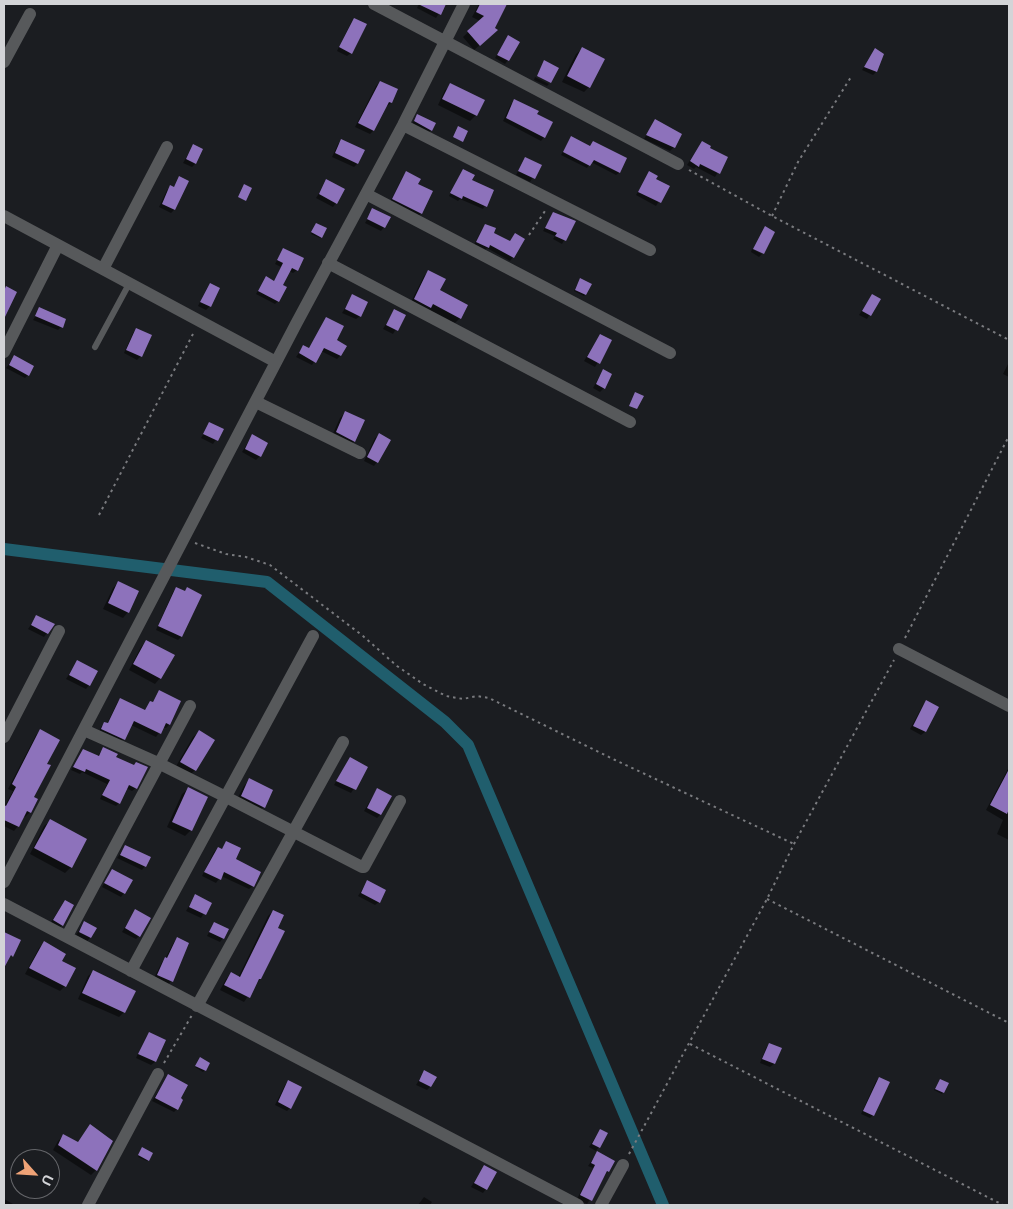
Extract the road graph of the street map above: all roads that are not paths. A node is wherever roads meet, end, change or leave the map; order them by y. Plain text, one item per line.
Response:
1 (375, 4) edge
2 (464, 4) edge
3 (30, 14) dead end
4 (444, 41) junction
5 (4, 62) edge
6 (403, 125) junction
7 (166, 147) dead end
8 (678, 164) road end
9 (366, 194) junction
10 (4, 216) edge
11 (58, 245) junction
12 (650, 250) dead end
13 (328, 263) junction
14 (103, 269) junction
15 (130, 284) junction
16 (95, 348) dead end
17 (4, 352) edge
18 (670, 353) dead end
19 (276, 362) junction
20 (256, 402) junction
21 (630, 422) dead end
22 (360, 453) dead end
23 (60, 631) dead end
24 (313, 636) dead end
25 (900, 649) road end
26 (190, 706) dead end
27 (1009, 706) edge
28 (84, 730) junction
29 (4, 737) edge
30 (343, 742) dead end
31 (158, 763) junction
32 (226, 797) junction
33 (400, 801) dead end
34 (294, 831) junction
35 (4, 882) edge
36 (4, 904) edge
37 (66, 936) junction
38 (131, 971) junction
39 (197, 1006) junction
40 (158, 1074) road end
41 (623, 1165) road end
42 (88, 1205) edge
43 (578, 1205) edge
44 (601, 1205) edge

1 - 4 street
2 - 4 street
3 - 5 street
4 - 6 street
4 - 8 street
6 - 9 street
6 - 12 street
7 - 14 street
9 - 13 street
9 - 18 street
10 - 11 street
11 - 14 street
11 - 17 street
13 - 19 street
13 - 21 street
14 - 15 street
15 - 16 lane
15 - 19 street
19 - 20 street
20 - 22 street
20 - 28 street
23 - 29 street
24 - 32 street
25 - 27 street
26 - 31 street
28 - 31 street
28 - 35 street
30 - 34 street
31 - 32 street
31 - 37 street
32 - 34 street
32 - 38 street
33 - 34 street
34 - 39 street
36 - 37 street
37 - 38 street
38 - 39 street
39 - 43 street
40 - 42 street
41 - 44 street

